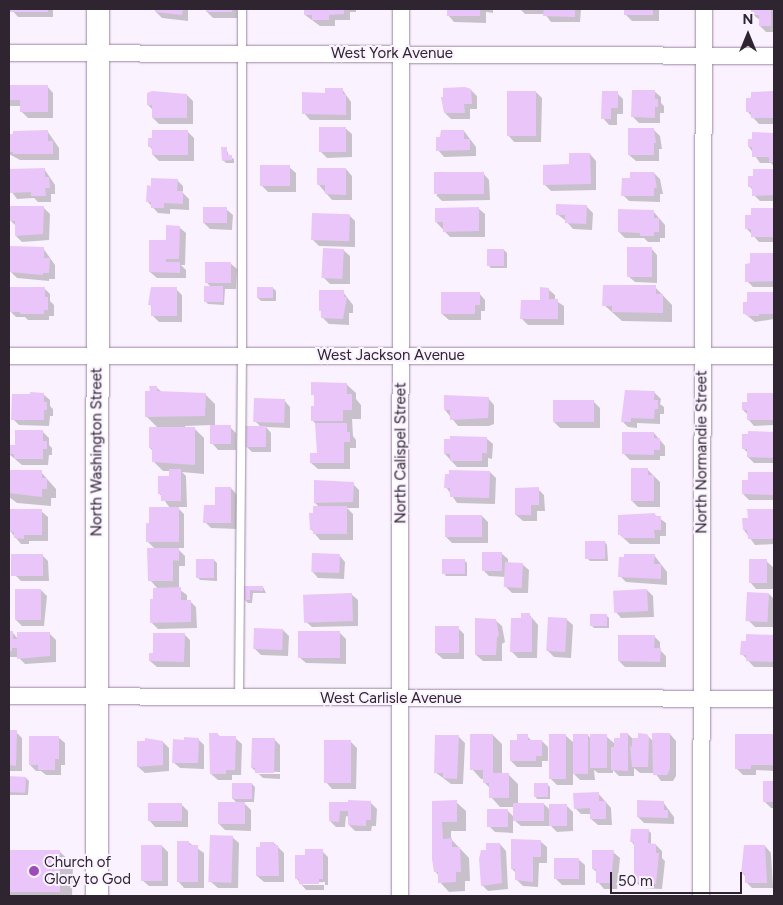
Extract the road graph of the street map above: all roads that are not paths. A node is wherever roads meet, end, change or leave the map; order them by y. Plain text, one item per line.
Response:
1 (98, 9) edge
2 (242, 9) edge
3 (401, 9) edge
4 (704, 9) edge
5 (9, 53) edge
6 (98, 53) junction
7 (242, 54) junction
8 (401, 54) junction
9 (704, 56) junction
10 (774, 56) edge
11 (9, 356) edge
12 (97, 356) junction
13 (242, 356) junction
14 (401, 356) junction
15 (702, 356) junction
16 (774, 356) edge
17 (9, 696) edge
18 (97, 696) junction
19 (239, 698) junction
20 (400, 699) junction
21 (702, 699) junction
22 (774, 699) edge
23 (97, 896) edge
24 (400, 896) edge
25 (701, 896) edge

1 - 6 main road, North Washington Street
2 - 7 lane
3 - 8 street, North Calispel Street
4 - 9 street, North Normandie Street
5 - 6 street, West York Avenue
6 - 7 street, West York Avenue
6 - 12 main road, North Washington Street
7 - 8 street, West York Avenue
7 - 13 lane
8 - 9 street, West York Avenue
8 - 14 street, North Calispel Street
9 - 10 street, West York Avenue
9 - 15 street, North Normandie Street
11 - 12 street, West Jackson Avenue
12 - 13 street, West Jackson Avenue
12 - 18 main road, North Washington Street
13 - 14 street, West Jackson Avenue
13 - 19 lane
14 - 15 street, West Jackson Avenue
14 - 20 street, North Calispel Street
15 - 16 street, West Jackson Avenue
15 - 21 street, North Normandie Street
17 - 18 street, West Carlisle Avenue
18 - 19 street, West Carlisle Avenue
18 - 23 main road, North Washington Street
19 - 20 street, West Carlisle Avenue
20 - 21 street, West Carlisle Avenue
20 - 24 street, North Calispel Street
21 - 22 street, West Carlisle Avenue
21 - 25 street, North Normandie Street

